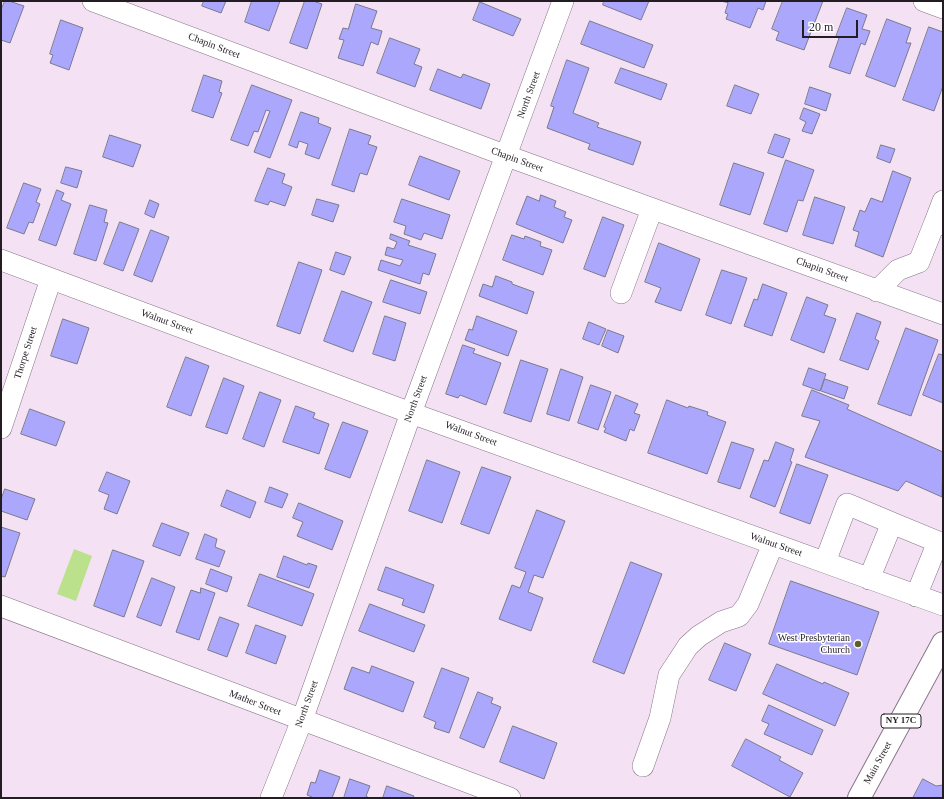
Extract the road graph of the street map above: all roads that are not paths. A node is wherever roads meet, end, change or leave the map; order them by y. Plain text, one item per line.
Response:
1 (93, 1) edge
2 (563, 1) edge
3 (924, 1) edge
4 (943, 8) edge
5 (507, 156) junction
6 (943, 200) edge
7 (652, 209) junction
8 (939, 224) edge
9 (1, 260) edge
10 (51, 279) junction
11 (877, 291) junction
12 (621, 293) dead end
13 (943, 314) edge
14 (411, 413) junction
15 (1, 428) edge
16 (892, 524) junction
17 (940, 543) edge
18 (772, 544) junction
19 (825, 562) junction
20 (869, 579) junction
21 (916, 596) junction
22 (943, 605) edge
23 (1, 606) edge
24 (943, 643) edge
25 (302, 720) junction
26 (643, 766) dead end
27 (271, 798) edge
28 (510, 798) edge
29 (859, 798) edge

1 - 5 street, Chapin Street
2 - 5 street, North Street
3 - 4 street
5 - 7 street, Chapin Street
5 - 14 street, North Street
6 - 8 street
7 - 11 street, Chapin Street
7 - 12 street
8 - 11 street
9 - 10 street, Walnut Street
10 - 14 street, Walnut Street
10 - 15 street, Thorpe Street
11 - 13 street, Chapin Street
14 - 18 street, Walnut Street
14 - 25 street, North Street
16 - 17 street
16 - 19 street
16 - 20 street
17 - 21 street
18 - 19 street, Walnut Street
18 - 26 street
19 - 20 street, Walnut Street
20 - 21 street, Walnut Street
21 - 22 street, Walnut Street
23 - 25 street, Mather Street
24 - 29 main road, Main Street / NY 17C
25 - 27 street, North Street
25 - 28 street, Mather Street

